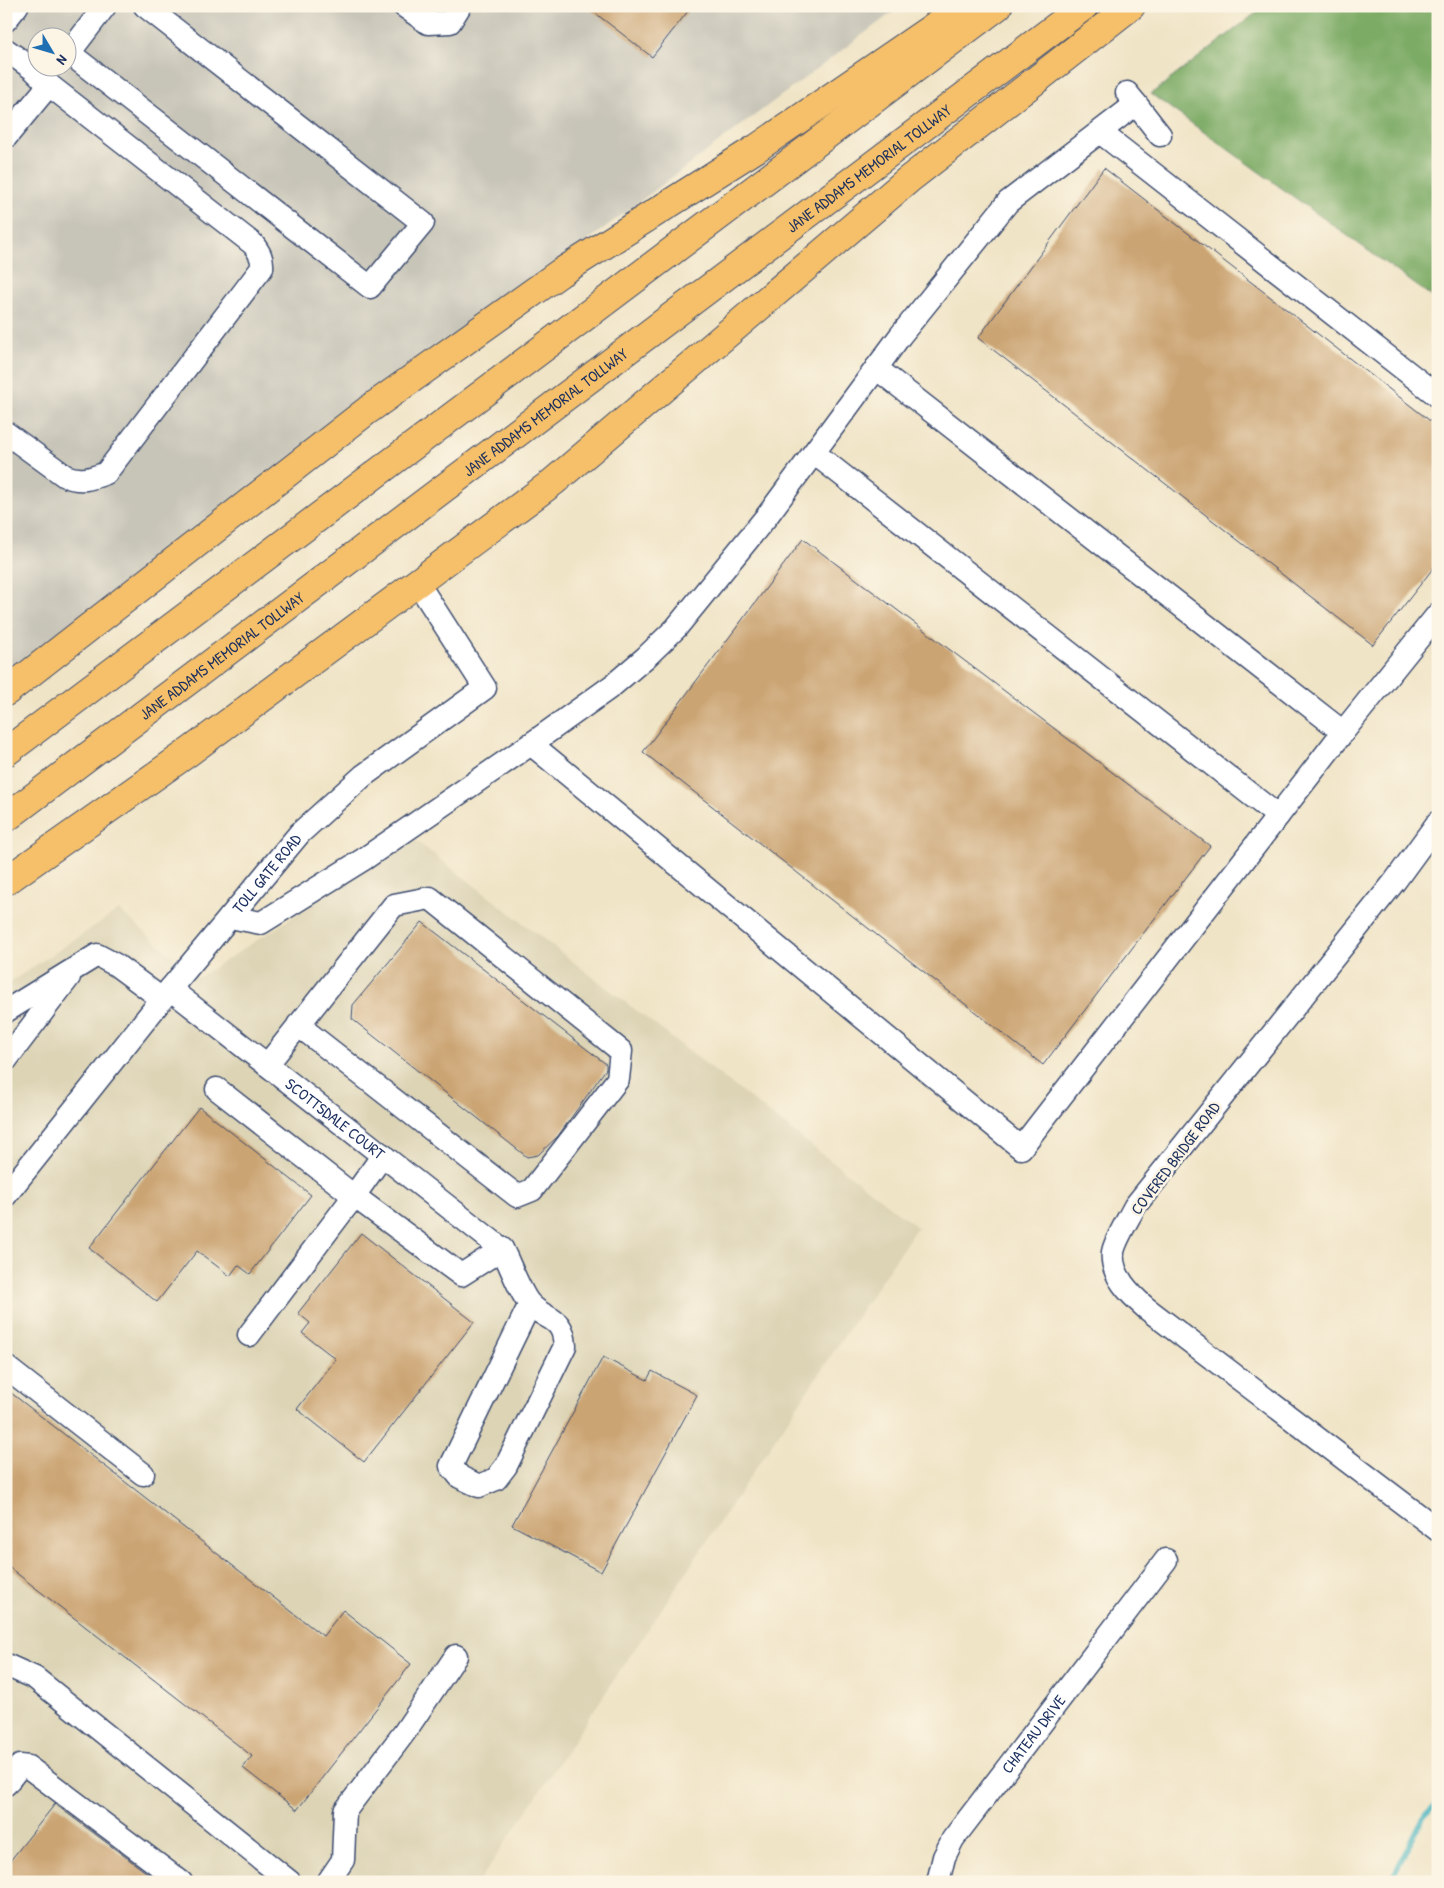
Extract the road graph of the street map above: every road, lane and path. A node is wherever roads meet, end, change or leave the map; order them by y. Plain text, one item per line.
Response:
1 (17, 6) edge
2 (105, 6) edge
3 (145, 6) edge
4 (404, 6) edge
5 (460, 6) edge
6 (964, 6) edge
7 (998, 6) edge
8 (1084, 6) edge
9 (1131, 6) edge
10 (6, 20) edge
11 (6, 50) edge
12 (49, 85) junction
13 (1100, 132) junction
14 (1160, 135) dead end
15 (6, 137) edge
16 (876, 368) junction
17 (1438, 396) edge
18 (6, 433) edge
19 (814, 453) junction
20 (417, 582) junction
21 (1438, 614) edge
22 (6, 692) edge
23 (1343, 732) junction
24 (531, 744) junction
25 (6, 752) edge
26 (1278, 816) junction
27 (6, 818) edge
28 (1438, 822) edge
29 (6, 881) edge
30 (230, 917) junction
31 (78, 966) junction
32 (166, 994) junction
33 (6, 1011) edge
34 (298, 1025) junction
35 (6, 1060) edge
36 (267, 1065) junction
37 (217, 1089) dead end
38 (383, 1155) junction
39 (6, 1195) edge
40 (354, 1196) junction
41 (502, 1248) junction
42 (530, 1304) junction
43 (249, 1335) dead end
44 (6, 1367) edge
45 (143, 1474) dead end
46 (1438, 1530) edge
47 (1166, 1560) dead end
48 (456, 1656) dead end
49 (6, 1665) edge
50 (6, 1784) edge
51 (181, 1882) edge
52 (290, 1882) edge
53 (328, 1882) edge
54 (938, 1882) edge

1 - 10 street
2 - 3 street
4 - 5 street
6 - 22 highway
7 - 25 highway
8 - 27 highway, JANE ADDAMS MEMORIAL TOLLWAY
9 - 20 highway
11 - 12 street
12 - 15 street
12 - 18 street
13 - 14 street
13 - 16 street
13 - 17 street
16 - 19 street
16 - 23 street
19 - 24 street
19 - 26 street
20 - 29 highway
20 - 30 street, TOLL GATE ROAD
21 - 23 street
23 - 26 street
24 - 26 street
24 - 30 street
28 - 46 street, COVERED BRIDGE ROAD
30 - 32 street, TOLL GATE ROAD
31 - 32 street, SCOTTSDALE COURT
31 - 33 street
31 - 35 street
32 - 36 street, SCOTTSDALE COURT
32 - 39 street, TOLL GATE ROAD
34 - 34 street
34 - 36 street
36 - 38 street, SCOTTSDALE COURT
37 - 40 street
38 - 40 street
38 - 41 street, SCOTTSDALE COURT
40 - 41 street
40 - 43 street
41 - 42 street
42 - 42 street
44 - 45 street
47 - 54 street, CHATEAU DRIVE
48 - 53 street
49 - 52 street
50 - 51 street

